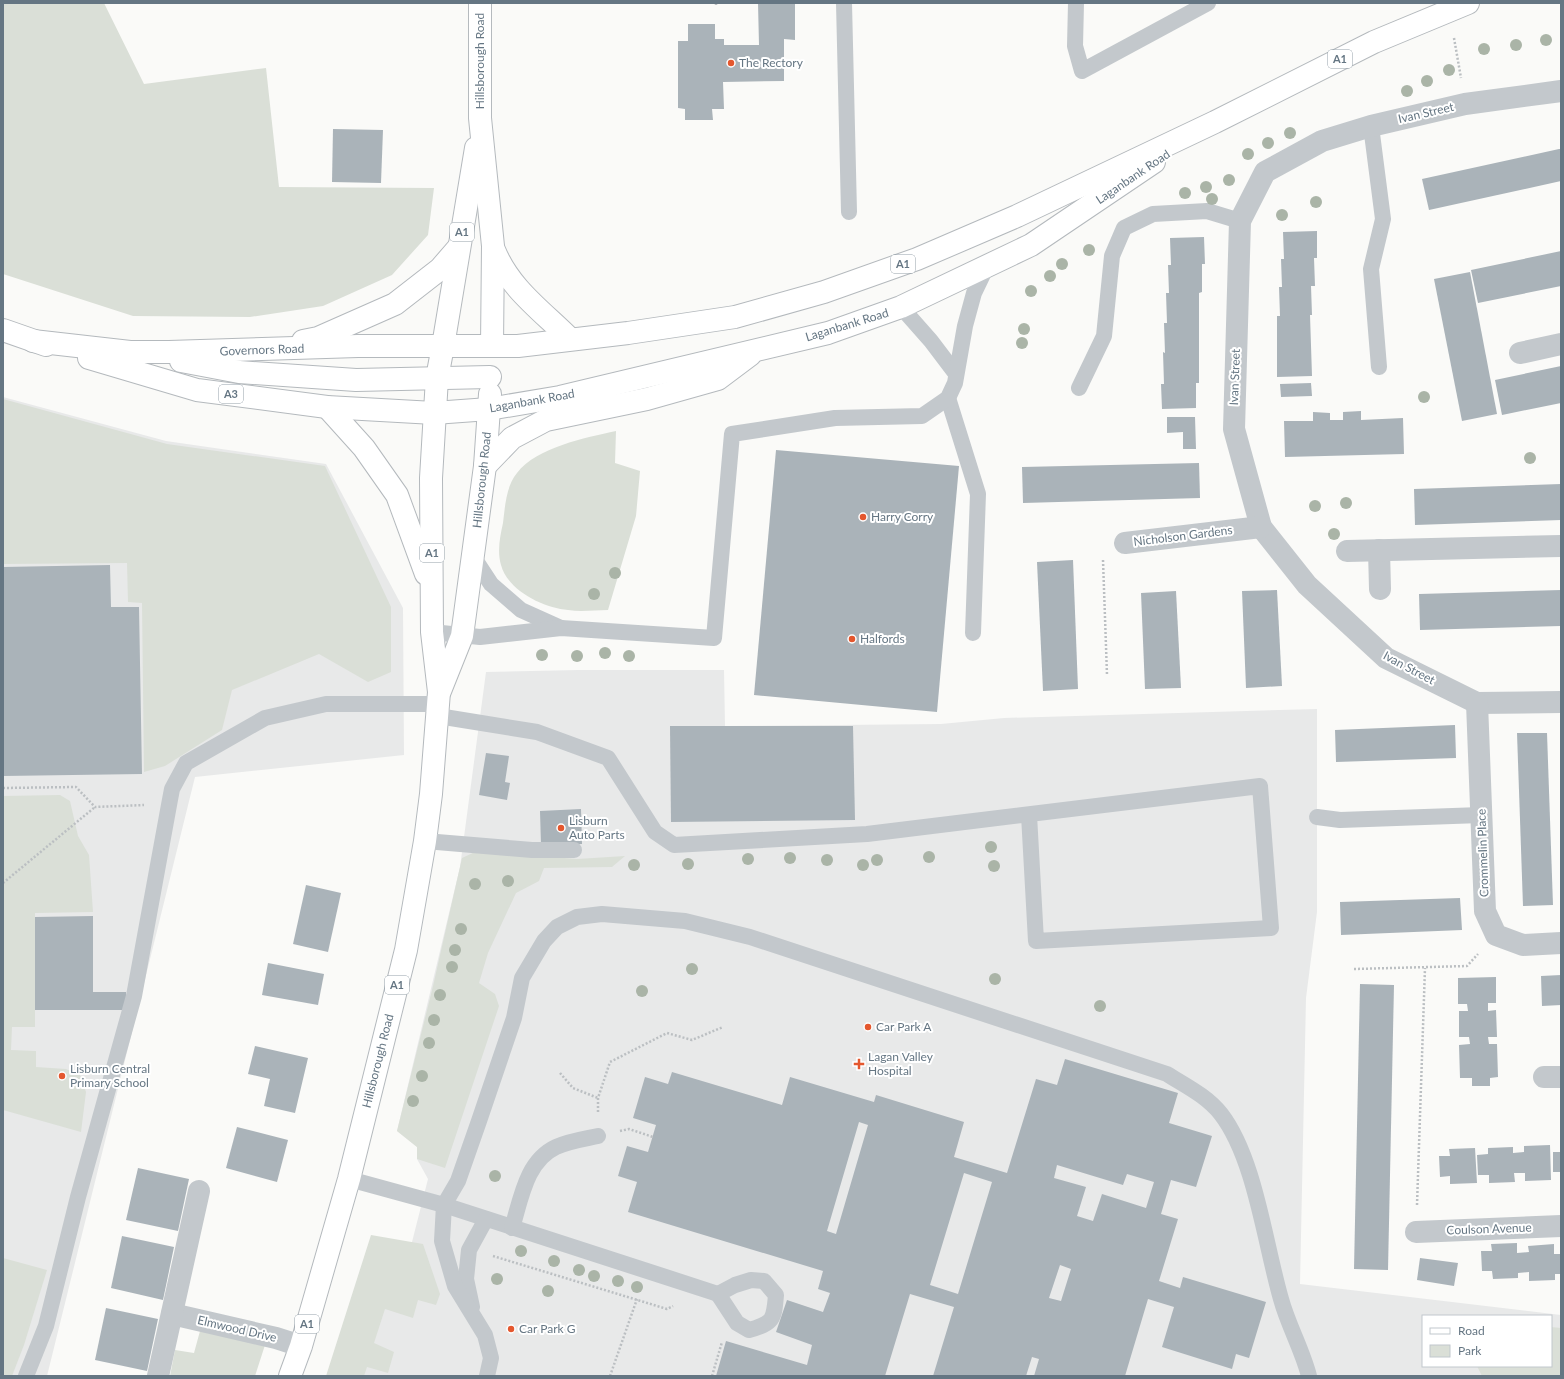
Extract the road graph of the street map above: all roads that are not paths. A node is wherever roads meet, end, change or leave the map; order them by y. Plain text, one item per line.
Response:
1 (480, 3) edge
2 (844, 3) edge
3 (1076, 3) edge
4 (1208, 3) edge
5 (1459, 6) edge
6 (1561, 92) edge
7 (480, 118) junction
8 (1215, 122) junction
9 (1371, 126) junction
10 (849, 212) dead end
11 (1240, 221) junction
12 (493, 246) junction
13 (460, 247) junction
14 (986, 268) junction
15 (901, 307) junction
16 (3, 330) edge
17 (570, 339) junction
18 (33, 341) junction
19 (1561, 344) edge
20 (443, 346) junction
21 (492, 346) junction
22 (758, 349) junction
23 (273, 350) junction
24 (130, 352) junction
25 (1520, 353) dead end
26 (1379, 368) dead end
27 (956, 374) junction
28 (490, 377) junction
29 (437, 378) junction
30 (1079, 388) dead end
31 (948, 398) junction
32 (327, 407) junction
33 (489, 409) junction
34 (434, 413) junction
35 (485, 466) junction
36 (1261, 527) junction
37 (1126, 543) dead end
38 (1561, 546) edge
39 (1379, 550) junction
40 (1348, 551) dead end
41 (474, 558) junction
42 (1380, 588) dead end
43 (432, 590) junction
44 (561, 628) junction
45 (432, 632) junction
46 (973, 633) dead end
47 (462, 636) junction
48 (1561, 702) edge
49 (1478, 703) junction
50 (439, 704) junction
51 (1030, 815) junction
52 (1481, 815) junction
53 (1317, 816) dead end
54 (425, 841) junction
55 (574, 850) dead end
56 (1561, 943) edge
57 (598, 1136) road end
58 (349, 1179) junction
59 (199, 1191) dead end
60 (444, 1205) junction
61 (486, 1219) junction
62 (1561, 1226) edge
63 (512, 1228) junction
64 (1416, 1232) road end
65 (711, 1292) junction
66 (472, 1312) junction
67 (172, 1314) junction
68 (301, 1346) junction
69 (26, 1376) edge
70 (158, 1376) edge
71 (290, 1376) edge
72 (487, 1376) edge
73 (1309, 1376) edge

1 - 7 main road, Hillsborough Road / A1
2 - 10 lane
3 - 4 lane
5 - 8 main road, Laganbank Road / A1
6 - 9 street, Ivan Street
7 - 12 main road, Hillsborough Road / A1
7 - 13 main road, Hillsborough Road / A1
8 - 14 main road, Laganbank Road / A1
8 - 17 main road, Laganbank Road / A1
9 - 11 street, Ivan Street
9 - 26 lane
11 - 30 lane
11 - 36 street, Ivan Street
12 - 17 main road
12 - 21 main road, Hillsborough Road / A1
13 - 20 main road, Hillsborough Road / A1
13 - 23 main road, A3
14 - 15 main road, Laganbank Road / A1
14 - 27 lane
15 - 22 main road, Laganbank Road / A1
15 - 27 lane
16 - 18 main road, Governors Road / A3
17 - 21 main road, Laganbank Road / A1
18 - 24 main road, Governors Road / A3
18 - 32 main road, Governors Road / A3
19 - 25 street
20 - 21 main road, Governors Road / A3
20 - 23 main road, Governors Road / A3
20 - 29 main road, Hillsborough Road / A1
21 - 28 main road, Hillsborough Road / A1
22 - 33 main road, Laganbank Road / A1
22 - 35 main road, A1
23 - 24 main road, Governors Road / A3
24 - 29 main road, A3
27 - 31 lane
28 - 29 main road, A3
28 - 33 main road, Hillsborough Road / A1
29 - 34 main road, Hillsborough Road / A1
31 - 44 lane
31 - 46 lane
32 - 34 main road, Governors Road / A3
32 - 43 main road
33 - 34 main road, Laganbank Road / A1
33 - 35 main road, Hillsborough Road / A1
34 - 43 main road, Hillsborough Road / A1
35 - 41 main road, Hillsborough Road / A1
36 - 37 street, Nicholson Gardens
36 - 49 street, Ivan Street
38 - 39 street
39 - 40 street
39 - 42 street
41 - 44 lane
41 - 47 main road, Hillsborough Road / A1
43 - 45 main road, Hillsborough Road / A1
44 - 47 lane
45 - 47 lane
45 - 50 main road, Hillsborough Road / A1
47 - 50 main road, Hillsborough Road / A1
48 - 49 street, Ivan Street
49 - 52 street, Crommelin Place
50 - 51 lane
50 - 54 main road, Hillsborough Road / A1
50 - 69 lane
51 - 51 lane
52 - 53 lane
52 - 56 street, Crommelin Place
54 - 55 lane
54 - 58 main road, Hillsborough Road / A1
57 - 63 lane
58 - 60 lane
58 - 68 main road, Hillsborough Road / A1
59 - 67 street
60 - 61 lane
60 - 66 lane
60 - 73 lane
61 - 63 lane
61 - 66 lane
62 - 64 street, Coulson Avenue
63 - 65 lane
65 - 65 lane
66 - 72 lane
67 - 68 street, Elmwood Drive
67 - 70 street
68 - 71 main road, Hillsborough Road / A1

